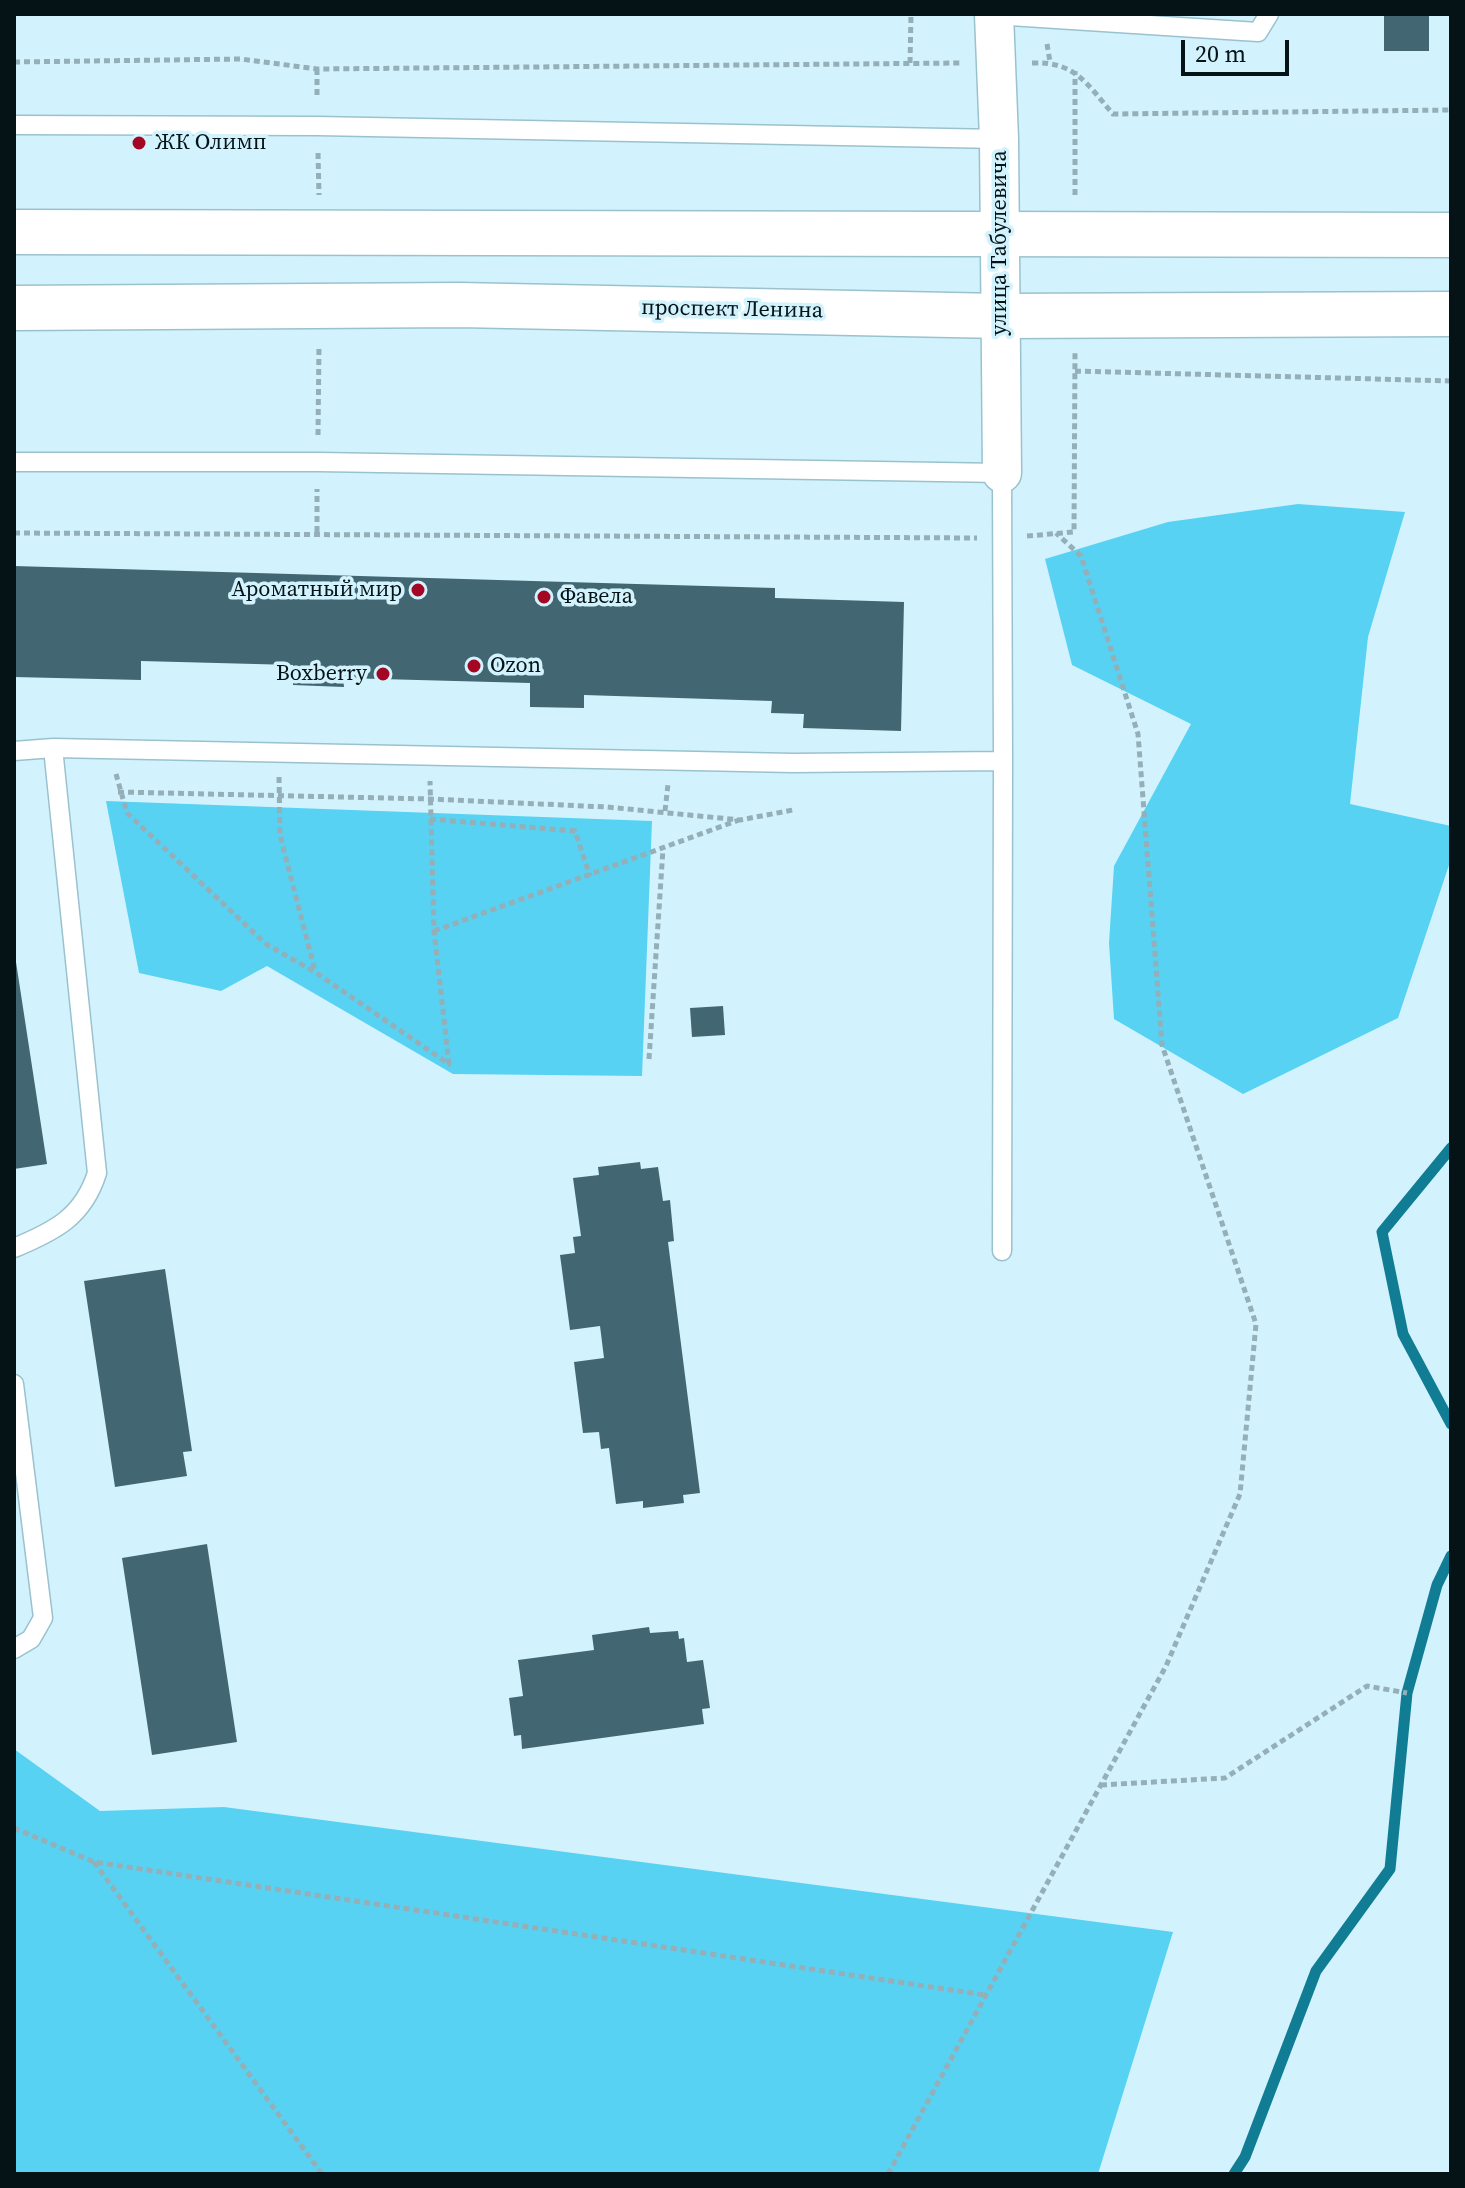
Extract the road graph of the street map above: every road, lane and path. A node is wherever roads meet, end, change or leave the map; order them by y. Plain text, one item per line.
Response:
1 (911, 14) edge
2 (1269, 14) edge
3 (994, 15) edge
4 (14, 62) edge
5 (910, 63) junction
6 (971, 63) dead end
7 (1031, 63) dead end
8 (1451, 110) edge
9 (14, 125) edge
10 (999, 139) junction
11 (14, 232) edge
12 (997, 235) junction
13 (1451, 235) edge
14 (14, 308) edge
15 (1451, 314) edge
16 (1000, 316) junction
17 (1075, 371) dead end
18 (1451, 381) edge
19 (14, 462) edge
20 (1002, 473) junction
21 (1056, 533) dead end
22 (53, 748) junction
23 (113, 750) junction
24 (14, 751) edge
25 (280, 753) junction
26 (429, 756) junction
27 (1003, 761) junction
28 (118, 792) junction
29 (278, 796) junction
30 (430, 799) junction
31 (793, 810) dead end
32 (430, 819) junction
33 (740, 820) junction
34 (663, 849) junction
35 (590, 876) junction
36 (434, 931) junction
37 (315, 972) junction
38 (649, 1059) dead end
39 (14, 1248) edge
40 (1002, 1251) dead end
41 (14, 1384) edge
42 (14, 1649) edge
43 (1407, 1693) dead end
44 (1100, 1785) junction
45 (14, 1828) edge
46 (94, 1862) junction
47 (985, 1995) junction
48 (322, 2174) edge
49 (888, 2174) edge

1 - 5 path
2 - 3 lane
3 - 10 street, улица Табулевича
4 - 5 path
5 - 6 path
7 - 8 path
9 - 10 lane
10 - 12 street, улица Табулевича
11 - 12 street
12 - 13 street
12 - 16 street, улица Табулевича
14 - 16 street, проспект Ленина
15 - 16 street, проспект Ленина
16 - 20 street, улица Табулевича
17 - 18 path
19 - 20 lane
20 - 27 lane
21 - 44 path
22 - 23 lane
22 - 24 lane
22 - 39 lane
23 - 25 lane
23 - 28 path
25 - 26 lane
25 - 29 path
26 - 27 lane
26 - 30 path
27 - 40 lane
28 - 29 path
28 - 37 path
29 - 30 path
29 - 37 path
30 - 32 path
30 - 33 path
31 - 33 path
32 - 35 path
32 - 36 path
33 - 34 path
34 - 35 path
34 - 38 path
35 - 36 path
36 - 37 path
41 - 42 lane
43 - 44 path
44 - 47 path
45 - 46 path
46 - 47 path
46 - 48 path
47 - 49 path

